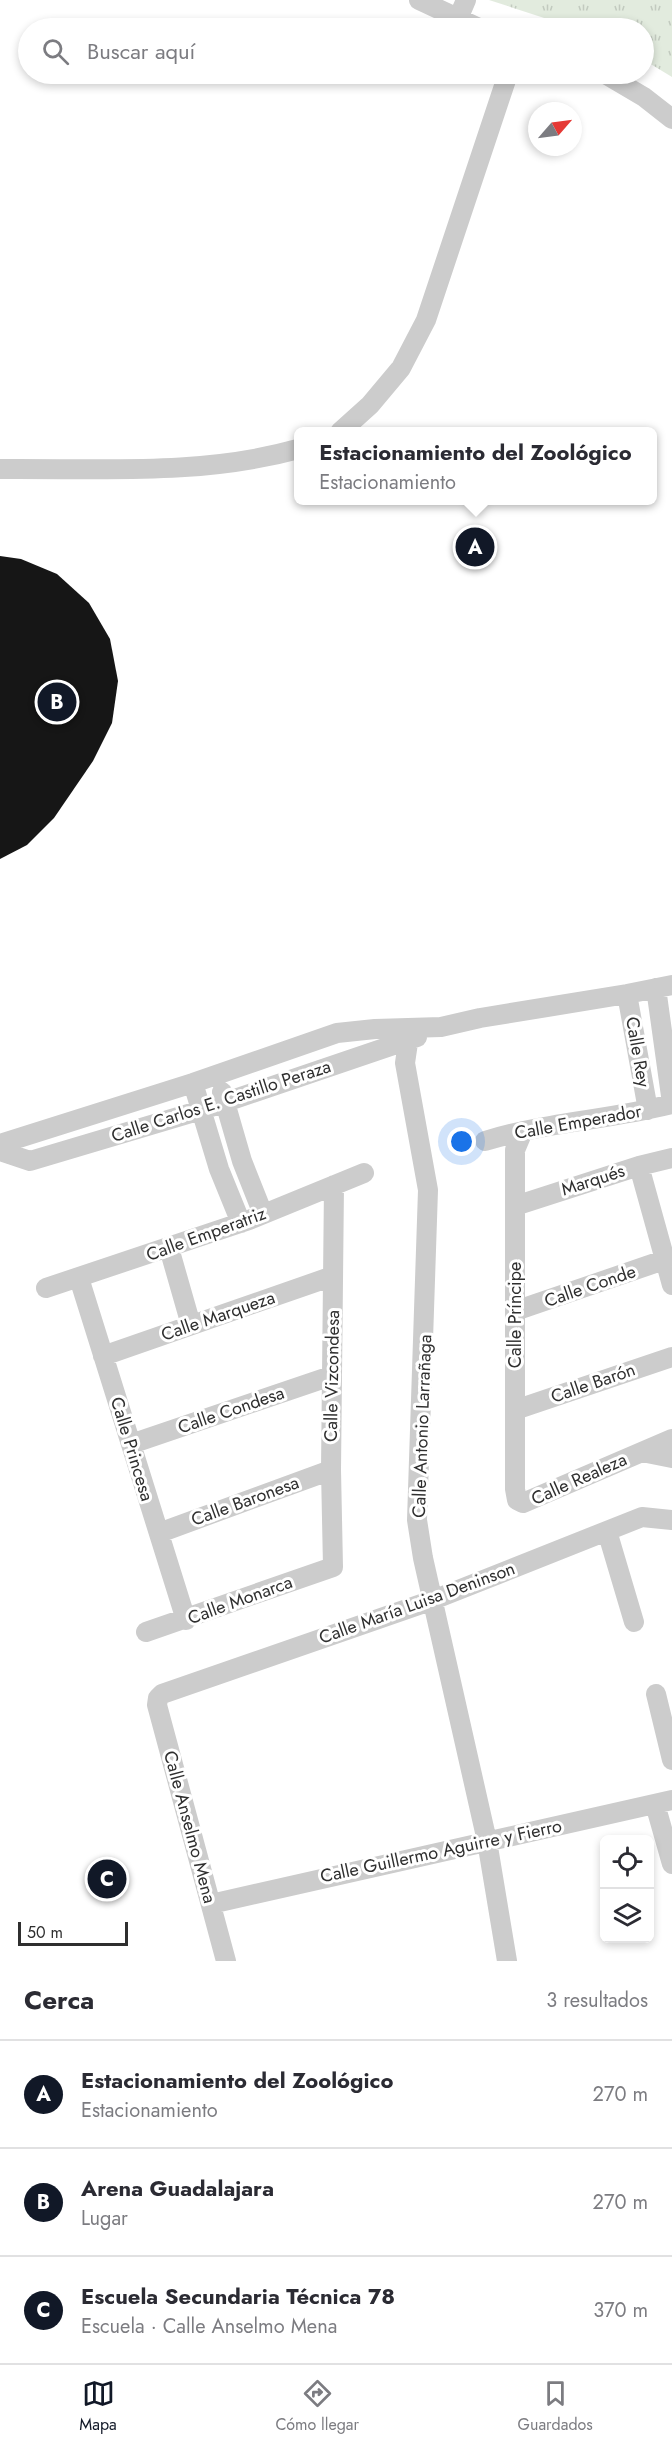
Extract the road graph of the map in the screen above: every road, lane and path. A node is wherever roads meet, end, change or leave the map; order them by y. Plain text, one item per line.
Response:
1 (419, 0) edge
2 (466, 0) edge
3 (458, 18) edge
4 (458, 18) edge
5 (505, 84) edge
6 (623, 84) edge
7 (672, 119) edge
8 (346, 427) edge
9 (294, 450) edge
10 (0, 469) edge
11 (664, 987) edge
12 (627, 994) junction
13 (662, 1031) junction
14 (409, 1035) junction
15 (634, 1036) junction
16 (217, 1073) junction
17 (193, 1083) junction
18 (224, 1102) junction
19 (672, 1104) edge
20 (201, 1110) junction
21 (648, 1110) junction
22 (523, 1131) junction
23 (485, 1141) dead end
24 (0, 1144) edge
25 (0, 1151) edge
26 (672, 1158) edge
27 (242, 1161) junction
28 (639, 1166) junction
29 (219, 1169) junction
30 (364, 1173) dead end
31 (334, 1185) junction
32 (515, 1206) junction
33 (263, 1214) junction
34 (241, 1223) junction
35 (169, 1248) junction
36 (664, 1260) junction
37 (333, 1276) junction
38 (79, 1278) junction
39 (672, 1285) edge
40 (46, 1288) dead end
41 (515, 1311) junction
42 (191, 1325) junction
43 (103, 1356) junction
44 (672, 1357) edge
45 (331, 1376) junction
46 (515, 1410) junction
47 (672, 1439) edge
48 (131, 1444) junction
49 (642, 1452) junction
50 (672, 1458) edge
51 (331, 1470) junction
52 (517, 1500) joint
53 (672, 1520) edge
54 (607, 1530) junction
55 (159, 1533) junction
56 (333, 1567) joint
57 (433, 1600) junction
58 (186, 1620) junction
59 (634, 1622) dead end
60 (146, 1632) dead end
61 (162, 1694) joint
62 (656, 1694) dead end
63 (672, 1760) edge
64 (664, 1802) edge
65 (487, 1842) junction
66 (672, 1864) edge
67 (211, 1904) junction
68 (226, 1961) edge
69 (507, 1961) edge

1 - 3 street
2 - 4 street
5 - 8 street
6 - 7 street
9 - 10 street
11 - 12 street, Calle Carlos E. Castillo Peraza
11 - 13 street, Calle Rey
12 - 14 street, Calle Carlos E. Castillo Peraza
12 - 15 street, Calle Rey
13 - 15 street
13 - 19 street, Calle Rey
14 - 16 street, Calle Carlos E. Castillo Peraza
14 - 18 street, Calle Carlos E. Castillo Peraza
14 - 57 street, Calle Antonio Larrañaga
15 - 21 street, Calle Rey
16 - 17 street, Calle Carlos E. Castillo Peraza
16 - 18 street
17 - 20 street
17 - 24 street, Calle Carlos E. Castillo Peraza
18 - 20 street, Calle Carlos E. Castillo Peraza
18 - 27 street
19 - 21 street, Calle Emperador
20 - 25 street, Calle Carlos E. Castillo Peraza
20 - 29 street
21 - 22 street, Calle Emperador
22 - 23 street, Calle Emperador
22 - 32 street, Calle Príncipe
26 - 28 street, Marqués
27 - 29 street
27 - 33 street
28 - 32 street, Marqués
28 - 36 street
29 - 34 street
30 - 31 street, Calle Emperatriz
31 - 33 street, Calle Emperatriz
31 - 37 street, Calle Vizcondesa
32 - 41 street, Calle Príncipe
33 - 34 street, Calle Emperatriz
34 - 35 street, Calle Emperatriz
35 - 38 street, Calle Emperatriz
35 - 42 street
36 - 39 street
36 - 41 street, Calle Conde
37 - 42 street, Calle Marqueza
37 - 45 street, Calle Vizcondesa
38 - 40 street, Calle Emperatriz
38 - 43 street, Calle Princesa
41 - 46 street, Calle Príncipe
42 - 43 street, Calle Marqueza
43 - 48 street, Calle Princesa
44 - 46 street, Calle Barón
45 - 48 street, Calle Condesa
45 - 51 street, Calle Vizcondesa
46 - 52 street, Calle Príncipe
47 - 49 street, Calle Realeza
48 - 55 street, Calle Princesa
49 - 50 street, Calle Realeza
49 - 52 street, Calle Realeza
51 - 55 street, Calle Baronesa
51 - 56 street, Calle Vizcondesa
53 - 54 street, Calle María Luisa Deninson
54 - 57 street, Calle María Luisa Deninson
54 - 59 street
55 - 58 street, Calle Princesa
56 - 58 street, Calle Monarca
57 - 61 street, Calle María Luisa Deninson
57 - 65 street, Calle Antonio Larrañaga
58 - 60 street, Calle Monarca
61 - 67 street, Calle Anselmo Mena
62 - 63 street
64 - 65 street, Calle Guillermo Aguirre y Fierro
64 - 66 street
65 - 67 street, Calle Guillermo Aguirre y Fierro
65 - 69 street, Calle Antonio Larrañaga
67 - 68 street, Calle Anselmo Mena

